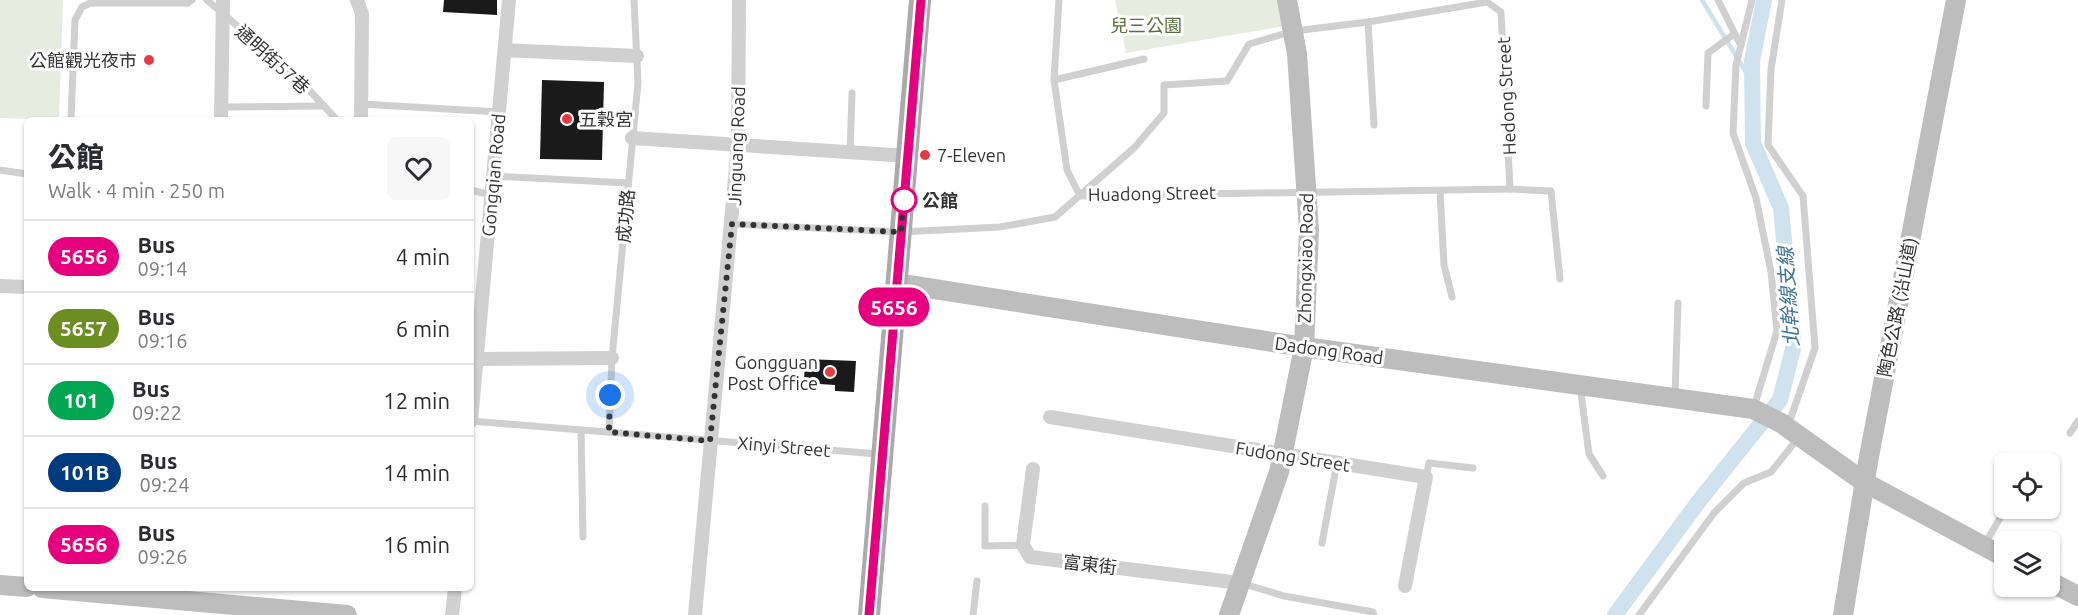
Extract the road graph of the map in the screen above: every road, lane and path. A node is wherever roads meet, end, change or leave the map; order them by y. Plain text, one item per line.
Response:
1 (192, 0) edge
2 (207, 0) edge
3 (223, 0) edge
4 (357, 0) edge
5 (509, 0) edge
6 (634, 0) edge
7 (739, 0) edge
8 (920, 0) edge
9 (1059, 0) edge
10 (1287, 0) edge
11 (1718, 0) edge
12 (1752, 0) edge
13 (1782, 0) edge
14 (1956, 0) edge
15 (223, 15) junction
16 (1368, 22) junction
17 (1294, 31) junction
18 (1734, 33) junction
19 (1741, 46) junction
20 (505, 50) junction
21 (637, 56) junction
22 (1144, 59) dead end
23 (1054, 80) junction
24 (852, 93) dead end
25 (361, 104) junction
26 (324, 106) junction
27 (1706, 106) dead end
28 (499, 112) junction
29 (221, 113) edge
30 (71, 117) edge
31 (334, 117) edge
32 (361, 117) edge
33 (1374, 125) dead end
34 (632, 138) junction
35 (738, 145) junction
36 (850, 154) junction
37 (908, 156) junction
38 (0, 170) edge
39 (24, 174) edge
40 (493, 176) junction
41 (628, 183) junction
42 (1510, 189) junction
43 (1307, 190) junction
44 (474, 191) edge
45 (1440, 191) junction
46 (491, 195) junction
47 (1080, 196) junction
48 (732, 224) junction
49 (901, 232) junction
50 (1560, 279) dead end
51 (896, 283) junction
52 (0, 286) edge
53 (24, 287) edge
54 (1452, 297) dead end
55 (1678, 303) dead end
56 (1304, 347) junction
57 (612, 358) junction
58 (474, 359) edge
59 (1580, 386) junction
60 (1675, 398) junction
61 (1757, 411) junction
62 (1050, 417) dead end
63 (474, 421) edge
64 (2078, 421) edge
65 (581, 430) junction
66 (609, 432) junction
67 (1793, 433) junction
68 (2070, 434) dead end
69 (710, 441) junction
70 (881, 454) junction
71 (1283, 454) junction
72 (1337, 463) junction
73 (1473, 468) dead end
74 (1033, 469) dead end
75 (1603, 476) dead end
76 (1426, 477) junction
77 (1864, 483) junction
78 (985, 506) dead end
79 (1999, 519) edge
80 (583, 537) dead end
81 (1322, 543) dead end
82 (1023, 544) junction
83 (1983, 545) junction
84 (1994, 551) edge
85 (976, 581) dead end
86 (1240, 583) junction
87 (0, 585) edge
88 (1405, 586) dead end
89 (2060, 586) edge
90 (24, 587) edge
91 (86, 591) edge
92 (455, 591) edge
93 (2077, 595) edge
94 (347, 615) edge
95 (452, 615) edge
96 (695, 615) edge
97 (869, 615) edge
98 (973, 615) edge
99 (1229, 615) edge
100 (1374, 615) edge
101 (1639, 615) edge
102 (1843, 615) edge

1 - 30 lane
2 - 15 lane, 通明街57巷
3 - 15 street
4 - 25 street
5 - 20 street, Gongqian Road
6 - 21 lane, 成功路
7 - 35 street, Jinguang Road
8 - 37 main road
9 - 23 lane, Huadong Street
10 - 17 street, Zhongxiao Road
11 - 18 lane
12 - 19 lane
13 - 67 lane
14 - 77 street, 陶色公路 (沿山道)
15 - 26 lane, 通明街57巷
15 - 29 street
16 - 17 lane, Hedong Street
16 - 33 lane
16 - 42 lane, Hedong Street
17 - 43 street, Zhongxiao Road
17 - 47 lane, Hedong Street
18 - 19 lane
18 - 27 lane
19 - 61 lane
20 - 21 street
20 - 28 street, Gongqian Road
21 - 34 lane, 成功路
22 - 23 lane
23 - 47 lane, Huadong Street
24 - 36 lane
25 - 28 lane
25 - 32 street
26 - 29 lane
26 - 31 lane, 通明街57巷
28 - 40 street, Gongqian Road
34 - 35 street
34 - 41 lane, 成功路
35 - 36 street
35 - 48 street, Jinguang Road
36 - 37 street
37 - 49 main road
38 - 39 lane
40 - 41 lane
40 - 46 street, Gongqian Road
41 - 57 lane, 成功路
42 - 45 lane
42 - 50 lane
43 - 45 lane
43 - 47 lane, Huadong Street
43 - 56 street, Zhongxiao Road
44 - 46 lane
45 - 54 lane
46 - 58 street, Gongqian Road
47 - 49 lane
48 - 49 lane
48 - 69 street, Jinguang Road
49 - 51 main road
51 - 56 street, Dadong Road
51 - 70 main road
52 - 53 street
55 - 60 lane
56 - 59 street, Dadong Road
56 - 71 street, Zhongxiao Road
57 - 58 street
57 - 66 lane, 成功路
59 - 60 street, Dadong Road
59 - 75 lane
60 - 61 street, Dadong Road
61 - 67 street
62 - 71 street, Fudong Street
63 - 65 lane, Xinyi Street
64 - 68 lane
65 - 66 lane, Xinyi Street
65 - 80 lane
66 - 69 lane, Xinyi Street
67 - 77 street
67 - 101 lane
69 - 70 lane, Xinyi Street
69 - 96 street, Jinguang Road
70 - 97 main road
71 - 72 street, Fudong Street
71 - 86 street, Zhongxiao Road
72 - 76 street, Fudong Street
72 - 81 lane
73 - 76 lane
74 - 82 street
76 - 88 street
77 - 83 street
77 - 102 street, 陶色公路 (沿山道)
78 - 82 lane
79 - 83 lane
82 - 86 street, 富東街
83 - 84 street
85 - 98 lane
86 - 99 street, Zhongxiao Road
86 - 100 lane
87 - 90 street
89 - 93 street
91 - 94 street
92 - 95 street

